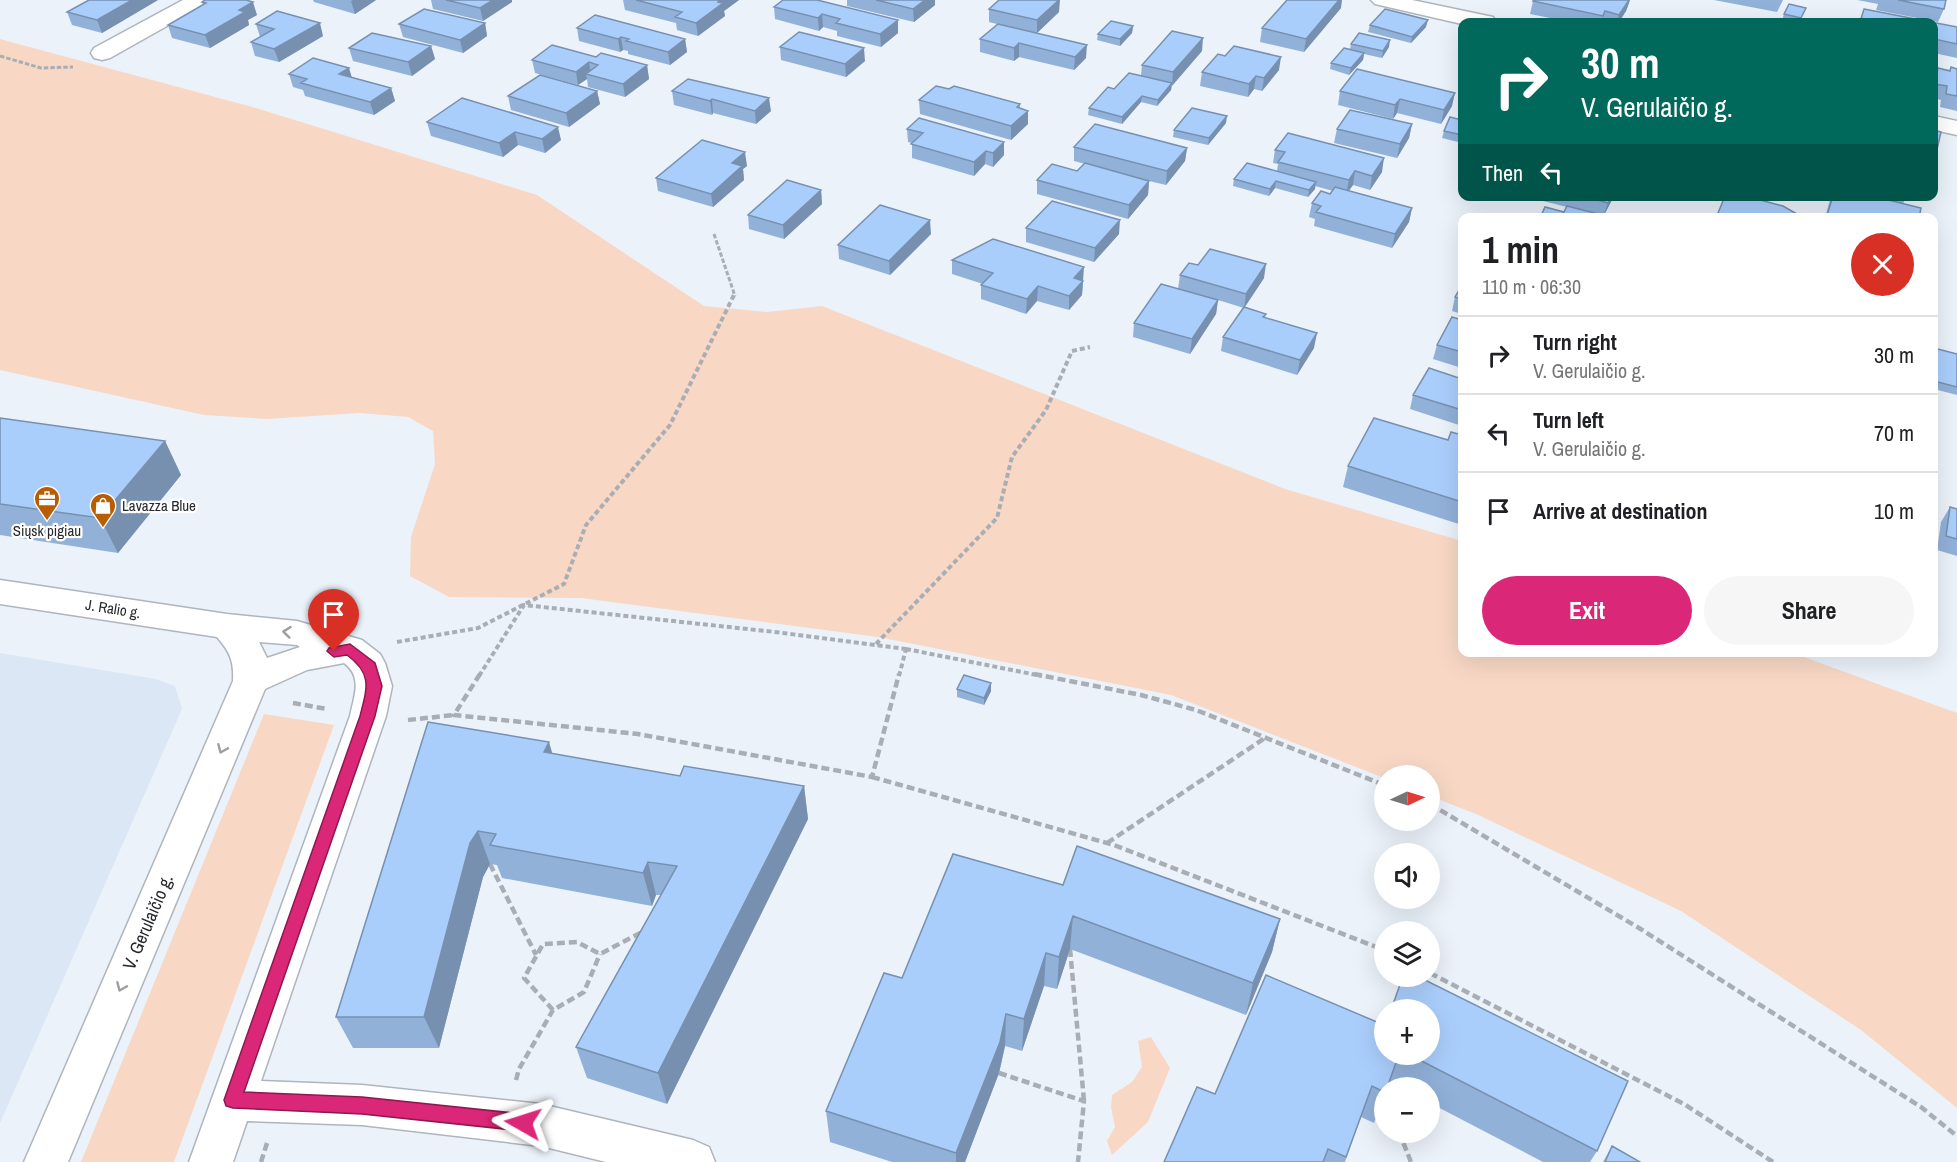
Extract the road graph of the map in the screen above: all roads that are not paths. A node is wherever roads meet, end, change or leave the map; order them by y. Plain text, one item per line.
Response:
1 (199, 0) edge
2 (1382, 0) edge
3 (1466, 18) edge
4 (102, 53) dead end
5 (1938, 124) edge
6 (1957, 128) edge
7 (0, 592) edge
8 (226, 626) junction
9 (350, 649) junction
10 (248, 688) junction
11 (233, 1100) junction
12 (46, 1162) edge
13 (211, 1162) edge
14 (693, 1162) edge

1 - 4 street
2 - 3 street
5 - 6 street
7 - 8 street, J. Ralio g.
9 -> 8 street
8 - 10 street
9 - 10 street
9 - 11 street
10 -> 12 street, V. Gerulaičio g.
11 - 13 street
11 - 14 street

